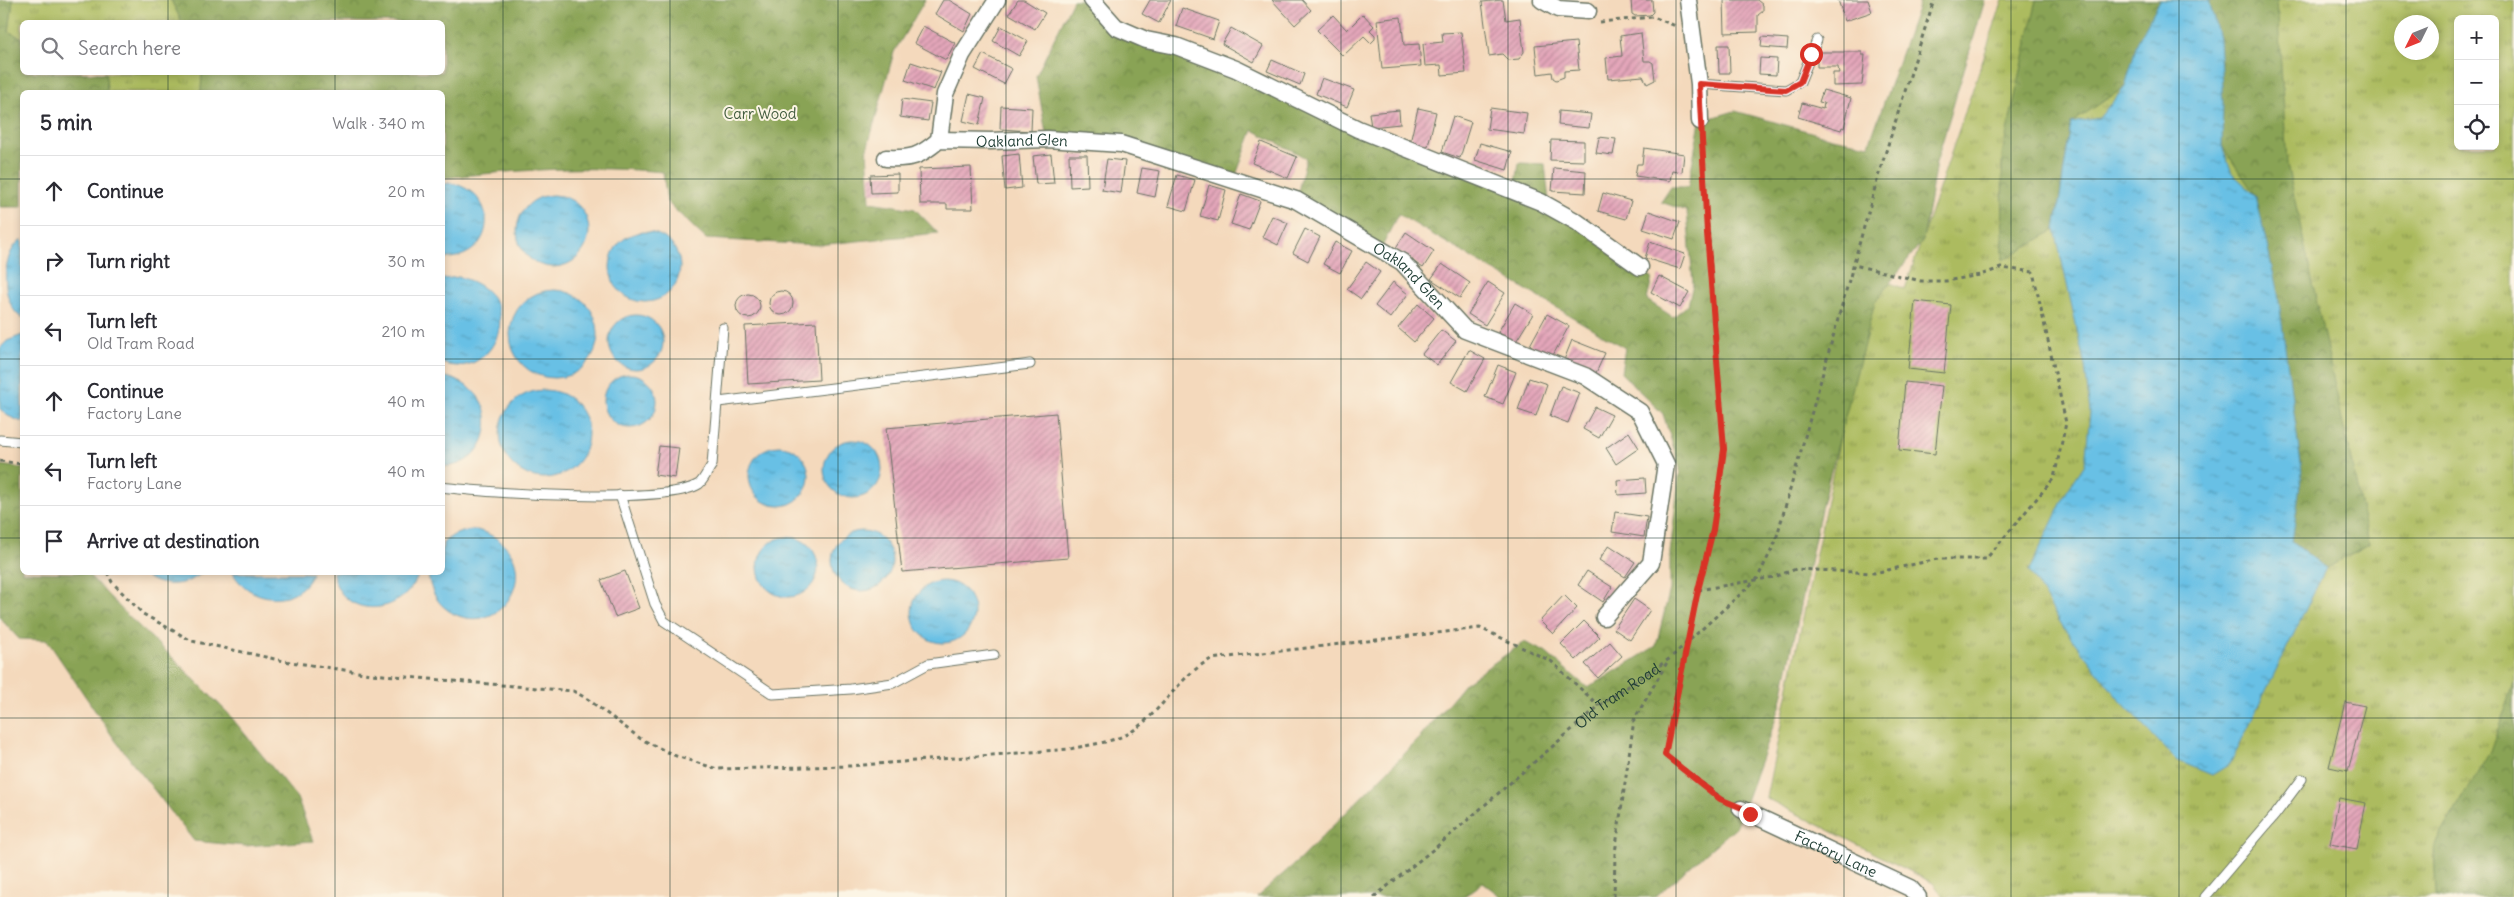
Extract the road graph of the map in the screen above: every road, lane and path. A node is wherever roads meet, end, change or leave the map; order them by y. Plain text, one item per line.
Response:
1 (997, 0) edge
2 (1092, 0) edge
3 (1542, 0) edge
4 (1688, 0) edge
5 (1934, 0) edge
6 (1588, 11) joint
7 (1694, 36) junction
8 (1817, 40) dead end
9 (1699, 84) junction
10 (1700, 121) joint
11 (939, 140) junction
12 (886, 158) dead end
13 (1854, 265) junction
14 (1640, 267) dead end
15 (723, 328) dead end
16 (1030, 364) dead end
17 (718, 402) junction
18 (0, 440) edge
19 (20, 442) edge
20 (0, 461) edge
21 (20, 464) edge
22 (445, 487) edge
23 (620, 495) junction
24 (1757, 579) junction
25 (1698, 590) junction
26 (1604, 617) dead end
27 (1689, 639) junction
28 (994, 655) dead end
29 (1669, 659) junction
30 (1551, 661) dead end
31 (1599, 706) junction
32 (2302, 778) dead end
33 (1746, 811) joint
34 (1374, 897) edge
35 (1614, 897) edge
36 (1918, 897) edge
37 (2205, 897) edge

1 - 11 street
2 - 14 street
3 - 6 street
4 - 7 street
5 - 13 path
6 - 7 path
7 - 9 street
8 - 9 lane
9 - 10 street
10 - 25 path
11 - 12 street
11 - 26 street, Oakland Glen
13 - 24 path
13 - 24 path
15 - 17 lane
16 - 17 lane
17 - 23 lane
18 - 19 lane
20 - 21 path
22 - 23 lane
23 - 28 lane
24 - 25 path
24 - 27 path, Old Tram Road
25 - 27 path
27 - 29 path, Old Tram Road
27 - 33 path
29 - 31 path, Old Tram Road
29 - 35 path
30 - 31 path
31 - 34 path, Old Tram Road
32 - 37 lane
33 - 36 street, Factory Lane

